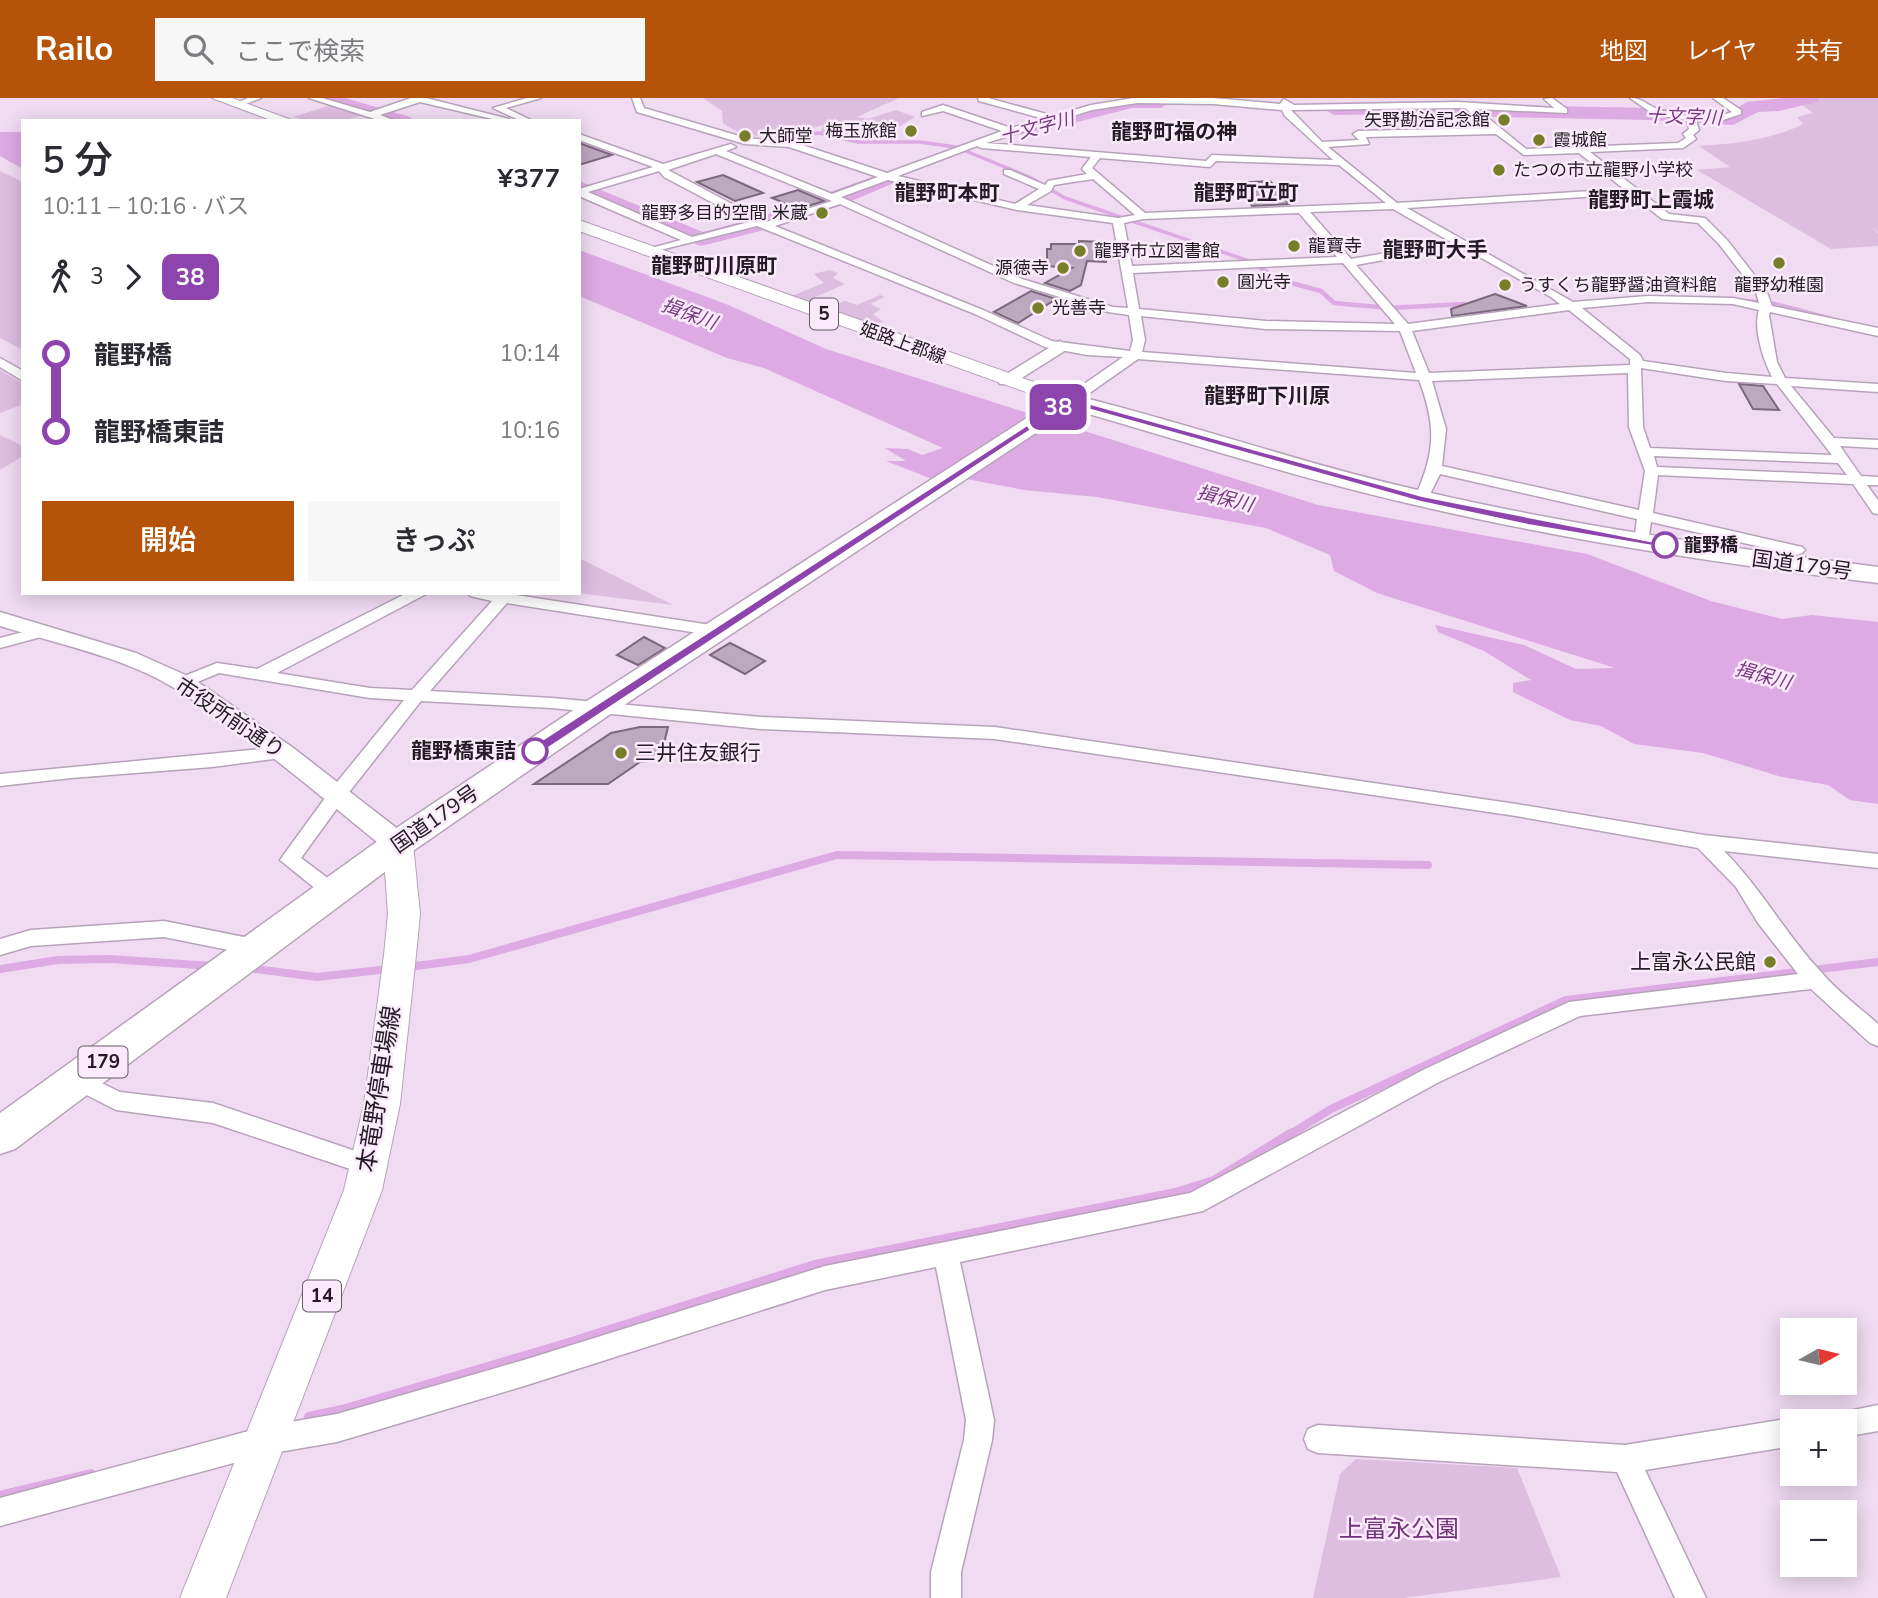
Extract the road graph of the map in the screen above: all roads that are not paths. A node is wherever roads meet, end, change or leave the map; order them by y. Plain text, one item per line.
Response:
1 (219, 98) edge
2 (257, 98) edge
3 (313, 98) edge
4 (417, 98) edge
5 (534, 98) edge
6 (636, 98) edge
7 (1091, 98) edge
8 (1443, 98) edge
9 (1484, 98) edge
10 (1634, 98) edge
11 (1717, 98) edge
12 (982, 99) edge
13 (1548, 99) edge
14 (1114, 100) edge
15 (1074, 101) dead end
16 (1519, 101) dead end
17 (238, 104) junction
18 (1285, 105) edge
19 (1466, 107) junction
20 (1498, 109) junction
21 (1530, 111) junction
22 (371, 114) junction
23 (925, 114) dead end
24 (1052, 118) junction
25 (281, 119) edge
26 (357, 119) edge
27 (386, 119) edge
28 (506, 119) edge
29 (1692, 119) junction
30 (1011, 131) junction
31 (1498, 131) junction
32 (581, 138) edge
33 (745, 141) junction
34 (973, 143) junction
35 (1320, 145) junction
36 (1581, 150) junction
37 (719, 152) junction
38 (1098, 154) junction
39 (1342, 162) junction
40 (664, 169) junction
41 (1007, 172) dead end
42 (1090, 172) junction
43 (1052, 174) dead end
44 (885, 176) junction
45 (1046, 189) junction
46 (583, 191) edge
47 (1632, 191) junction
48 (837, 199) junction
49 (1395, 206) junction
50 (1017, 207) junction
51 (1302, 210) junction
52 (1143, 216) junction
53 (1118, 221) junction
54 (763, 224) junction
55 (581, 226) edge
56 (690, 240) junction
57 (1461, 243) junction
58 (649, 252) junction
59 (1347, 262) junction
60 (1127, 270) junction
61 (1569, 304) junction
62 (1766, 306) junction
63 (1135, 313) junction
64 (1405, 328) junction
65 (1878, 332) edge
66 (1060, 346) junction
67 (1135, 355) junction
68 (0, 362) edge
69 (1636, 366) junction
70 (21, 376) edge
71 (1425, 377) junction
72 (1006, 380) junction
73 (1780, 381) junction
74 (1878, 388) edge
75 (1059, 406) junction
76 (1830, 442) junction
77 (1878, 444) edge
78 (1647, 452) junction
79 (1841, 459) junction
80 (1434, 469) junction
81 (1652, 471) junction
82 (1857, 481) junction
83 (1878, 481) edge
84 (1421, 499) junction
85 (1878, 510) edge
86 (1645, 515) junction
87 (1641, 541) junction
88 (1797, 550) dead end
89 (1878, 575) edge
90 (415, 595) edge
91 (487, 595) edge
92 (503, 598) junction
93 (0, 619) edge
94 (720, 629) junction
95 (46, 631) junction
96 (0, 643) edge
97 (259, 675) junction
98 (183, 683) junction
99 (414, 696) junction
100 (598, 708) junction
101 (283, 753) junction
102 (0, 780) edge
103 (335, 794) junction
104 (1704, 842) junction
105 (398, 844) junction
106 (1878, 861) edge
107 (334, 892) junction
108 (0, 947) edge
109 (260, 948) junction
110 (1809, 970) junction
111 (1878, 1037) edge
112 (77, 1080) junction
113 (0, 1136) edge
114 (368, 1165) junction
115 (946, 1253) junction
116 (1878, 1418) edge
117 (1857, 1422) edge
118 (1780, 1435) edge
119 (1318, 1439) dead end
120 (267, 1440) junction
121 (1625, 1458) junction
122 (0, 1512) edge
123 (203, 1598) edge
124 (946, 1598) edge
125 (1691, 1598) edge

1 - 17 main road
2 - 17 street
3 - 22 street
4 - 22 street
4 - 28 street
5 - 28 street
6 - 33 street
7 - 15 street
8 - 19 street
9 - 20 street
10 - 29 street
11 - 29 street
12 - 24 street
13 - 21 street
14 - 18 street
14 - 24 street
16 - 21 street
17 - 25 main road
18 - 19 street
18 - 35 street
19 - 20 street
19 - 31 street
20 - 21 street
22 - 26 street
22 - 27 street
23 - 30 street
24 - 30 street
29 - 36 street
30 - 34 street
31 - 35 street
31 - 36 street
32 - 40 street
33 - 37 street
33 - 44 street
34 - 38 street
34 - 44 street
35 - 39 street
36 - 47 street
37 - 40 street
37 - 48 street
38 - 39 street
38 - 42 street
39 - 49 street
40 - 46 street
40 - 54 street
41 - 45 street
42 - 43 street
42 - 45 street
42 - 52 street
44 - 48 street
44 - 50 street
45 - 50 street
46 - 56 street
47 - 49 street
47 - 62 street
48 - 54 street
48 - 63 street
49 - 51 street
49 - 57 street
50 - 53 street
51 - 52 street
51 - 59 street
52 - 53 street
53 - 60 street
54 - 56 street
54 - 66 street
55 - 58 main road, 姫路上郡線 / 5
56 - 58 street
57 - 59 street
57 - 61 street
58 - 72 main road, 姫路上郡線 / 5
59 - 60 street
59 - 64 street
60 - 63 street
61 - 62 street
61 - 64 street
61 - 69 street
62 - 65 street
62 - 73 street
63 - 64 street
63 - 67 street
64 - 71 street
66 - 67 street
66 - 72 street
67 - 71 street
67 - 75 street
68 - 70 street
69 - 71 street
69 - 73 street
69 - 78 street
71 - 80 street
72 - 75 main road, 姫路上郡線 / 5
73 - 74 street
73 - 76 street
75 - 84 highway, 国道179号
75 - 94 highway, 国道179号 / 179
76 - 77 street
76 - 79 street
78 - 79 street
78 - 81 street
79 - 82 street
80 - 84 street
80 - 86 street
81 - 82 street
81 - 86 street
82 - 83 street
82 - 85 street
84 - 87 highway, 国道179号
86 - 87 street
86 - 88 street
87 - 89 highway, 国道179号
90 - 97 street
91 - 92 street
92 - 94 street
92 - 99 street
93 - 95 street, 市役所前通り
94 - 100 highway, 国道179号 / 179
95 - 96 street
95 - 98 street, 市役所前通り
97 - 98 street
97 - 99 street
98 - 101 street, 市役所前通り
99 - 100 street
99 - 103 street
100 - 104 street
100 - 105 highway, 国道179号 / 179
101 - 102 street
101 - 103 street, 市役所前通り
103 - 105 street, 市役所前通り
103 - 107 street
104 - 106 street
104 - 110 street
105 - 107 highway, 国道179号 / 179
105 - 114 main road, 本竜野停車場線 / 14
107 - 109 highway, 国道179号 / 179
108 - 109 street
109 - 112 highway, 国道179号 / 179
110 - 111 street
110 - 115 street
112 - 113 highway, 国道179号 / 179
112 - 114 street
114 - 120 main road, 本竜野停車場線 / 14
115 - 120 street
115 - 124 street
116 - 117 street
118 - 121 street
119 - 121 street
120 - 122 street
120 - 123 main road, 本竜野停車場線 / 14
121 - 125 street

